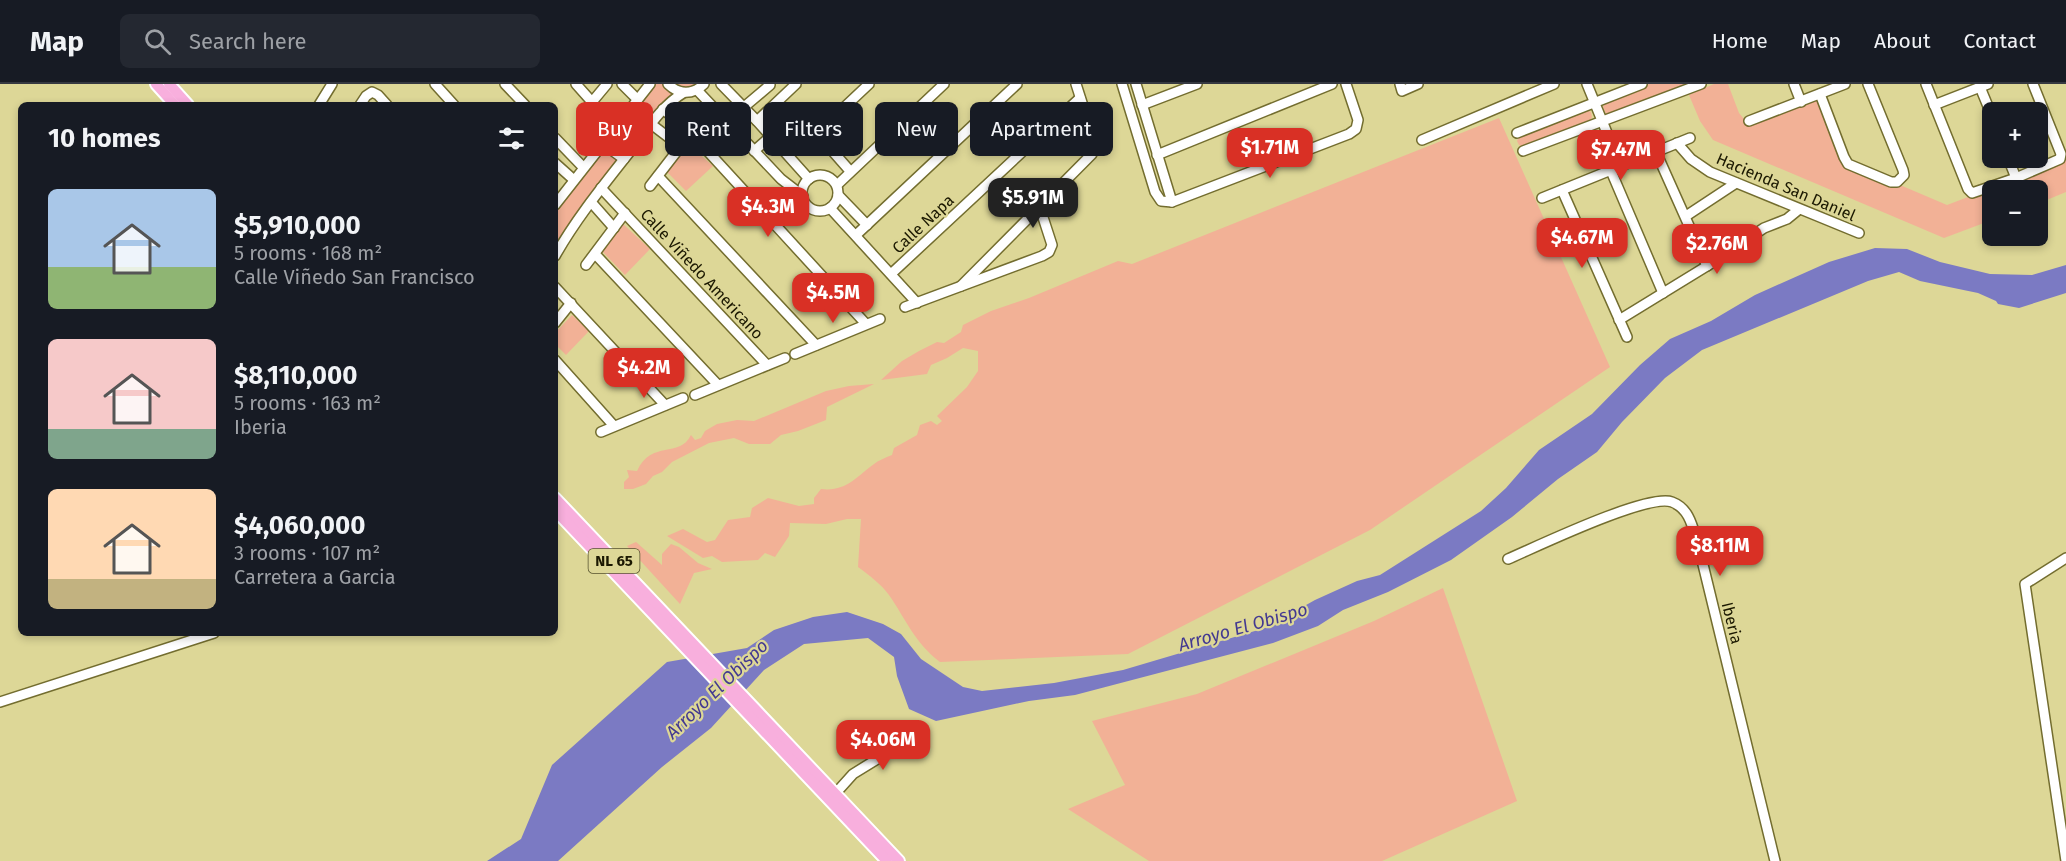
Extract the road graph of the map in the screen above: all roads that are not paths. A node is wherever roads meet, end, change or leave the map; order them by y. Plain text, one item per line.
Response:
1 (156, 84) edge
2 (169, 84) edge
3 (332, 84) edge
4 (435, 84) edge
5 (505, 84) edge
6 (576, 84) edge
7 (607, 84) edge
8 (622, 84) edge
9 (668, 84) edge
10 (721, 84) edge
11 (796, 84) edge
12 (869, 84) edge
13 (944, 84) edge
14 (1017, 84) edge
15 (1076, 84) edge
16 (1122, 84) edge
17 (1136, 84) edge
18 (1197, 84) edge
19 (1332, 84) edge
20 (1346, 84) edge
21 (1419, 84) edge
22 (1554, 84) edge
23 (1587, 84) edge
24 (1642, 84) edge
25 (1701, 84) edge
26 (1794, 84) edge
27 (1845, 84) edge
28 (1868, 84) edge
29 (1926, 84) edge
30 (2033, 84) edge
31 (648, 85) edge
32 (769, 85) edge
33 (1984, 86) edge
34 (700, 87) edge
35 (1401, 87) edge
36 (683, 93) junction
37 (1820, 94) junction
38 (781, 98) junction
39 (1080, 98) junction
40 (637, 99) junction
41 (172, 102) edge
42 (185, 102) edge
43 (321, 102) edge
44 (362, 102) edge
45 (384, 102) edge
46 (451, 102) edge
47 (522, 102) edge
48 (592, 102) joint
49 (635, 102) edge
50 (739, 102) edge
51 (750, 102) edge
52 (850, 102) edge
53 (1801, 102) junction
54 (1988, 102) edge
55 (1594, 103) junction
56 (1142, 105) junction
57 (1934, 105) junction
58 (663, 109) joint
59 (751, 115) edge
60 (757, 121) junction
61 (1749, 121) dead end
62 (653, 122) edge
63 (1602, 122) junction
64 (653, 126) edge
65 (763, 127) edge
66 (1517, 133) dead end
67 (665, 135) edge
68 (1690, 138) dead end
69 (1422, 140) dead end
70 (763, 143) edge
71 (1677, 143) junction
72 (558, 145) edge
73 (754, 151) junction
74 (1523, 151) dead end
75 (1656, 152) junction
76 (1157, 155) junction
77 (592, 156) edge
78 (620, 156) edge
79 (626, 156) edge
80 (672, 156) edge
81 (711, 156) edge
82 (789, 156) edge
83 (837, 156) edge
84 (624, 159) junction
85 (843, 163) junction
86 (558, 167) edge
87 (584, 167) junction
88 (1621, 167) junction
89 (2012, 168) edge
90 (850, 171) junction
91 (1611, 171) junction
92 (660, 172) junction
93 (830, 177) junction
94 (2016, 178) junction
95 (809, 179) junction
96 (574, 180) junction
97 (1736, 183) junction
98 (650, 186) dead end
99 (601, 188) junction
100 (837, 190) junction
101 (1562, 190) junction
102 (803, 196) junction
103 (1542, 198) dead end
104 (558, 201) edge
105 (591, 202) junction
106 (1172, 202) junction
107 (1039, 206) junction
108 (830, 208) junction
109 (1798, 210) junction
110 (625, 213) junction
111 (1686, 216) junction
112 (867, 225) junction
113 (614, 228) junction
114 (1859, 233) dead end
115 (856, 235) junction
116 (558, 251) edge
117 (595, 254) junction
118 (586, 265) dead end
119 (1707, 266) junction
120 (891, 274) junction
121 (961, 286) junction
122 (558, 290) edge
123 (1664, 293) junction
124 (571, 303) junction
125 (917, 303) junction
126 (905, 307) dead end
127 (559, 310) edge
128 (880, 319) dead end
129 (1619, 320) junction
130 (866, 324) junction
131 (1626, 337) dead end
132 (816, 345) junction
133 (795, 354) dead end
134 (785, 358) dead end
135 (558, 363) edge
136 (767, 366) junction
137 (718, 385) junction
138 (695, 395) dead end
139 (683, 398) dead end
140 (665, 405) junction
141 (614, 426) junction
142 (602, 432) dead end
143 (561, 516) edge
144 (2066, 558) edge
145 (1508, 559) dead end
146 (205, 636) edge
147 (0, 702) edge
148 (745, 704) junction
149 (922, 735) dead end
150 (835, 794) junction
151 (887, 861) edge
152 (898, 861) edge
153 (1775, 861) edge
154 (2066, 861) edge

1 - 41 main road
2 - 42 main road
3 - 43 street
4 - 46 street
5 - 47 street
6 - 48 street
7 - 48 street
8 - 40 street
9 - 36 street
10 - 50 street
11 - 38 street
12 - 52 street
13 - 90 street
14 - 112 street
15 - 39 street
16 - 106 street
17 - 56 street
18 - 56 street
19 - 76 street
20 - 106 street
21 - 35 street
22 - 69 street
23 - 55 street
24 - 55 street
25 - 63 street
26 - 53 street
27 - 37 street
28 - 37 street
29 - 57 street
30 - 94 street
31 - 40 street
32 - 38 street
32 - 51 street
33 - 54 street
33 - 57 street
34 - 36 street
34 - 73 street
36 - 58 street
37 - 53 street
38 - 60 street
39 - 107 street
39 - 120 street, Calle Napa
40 - 49 street
44 - 45 street
53 - 61 street
55 - 63 street
55 - 66 street
56 - 76 street
57 - 94 street
58 - 62 street
59 - 60 street
60 - 65 street
63 - 74 street
63 - 88 street
64 - 67 street
68 - 71 street
70 - 73 street
71 - 75 street
71 - 97 street, Hacienda San Daniel
72 - 87 street
73 - 102 street
75 - 88 street
75 - 111 street
76 - 106 street
77 - 87 street
78 - 84 street
79 - 84 street
80 - 92 street
81 - 130 street
82 - 95 street
83 - 85 street
84 - 99 street
85 - 90 street
85 - 93 street
86 - 96 street
87 - 96 street
88 - 91 street
89 - 94 street
90 - 100 street
91 - 101 street
91 - 123 street
92 - 98 street
92 - 132 street
93 - 95 street
93 - 100 street
95 - 102 street
96 - 104 street
97 - 109 street, Hacienda San Daniel
97 - 111 street
99 - 105 street
99 - 110 street
100 - 108 street
100 - 112 street
101 - 103 street
101 - 129 street
102 - 108 street
105 - 113 street
105 - 116 street
107 - 121 street
107 - 121 street
108 - 115 street
109 - 114 street, Hacienda San Daniel
109 - 119 street
110 - 113 street, Calle Viñedo Americano
110 - 136 street, Calle Viñedo Americano
111 - 119 street
112 - 115 street
113 - 117 street, Calle Viñedo Americano
115 - 120 street
117 - 118 street, Calle Viñedo Americano
117 - 137 street
119 - 123 street
120 - 125 street
121 - 125 street
122 - 124 street
123 - 129 street
124 - 127 street
124 - 140 street
125 - 126 street
128 - 130 street
129 - 131 street
130 - 132 street
132 - 133 street
134 - 136 street
135 - 141 street
136 - 137 street
137 - 138 street
139 - 140 street
140 - 141 street
141 - 142 street
143 - 148 main road, NL 65
144 - 154 street
145 - 153 street, Iberia
146 - 147 street
148 - 150 main road, NL 65
148 - 151 main road, NL 65
149 - 150 street
150 - 152 main road, NL 65

